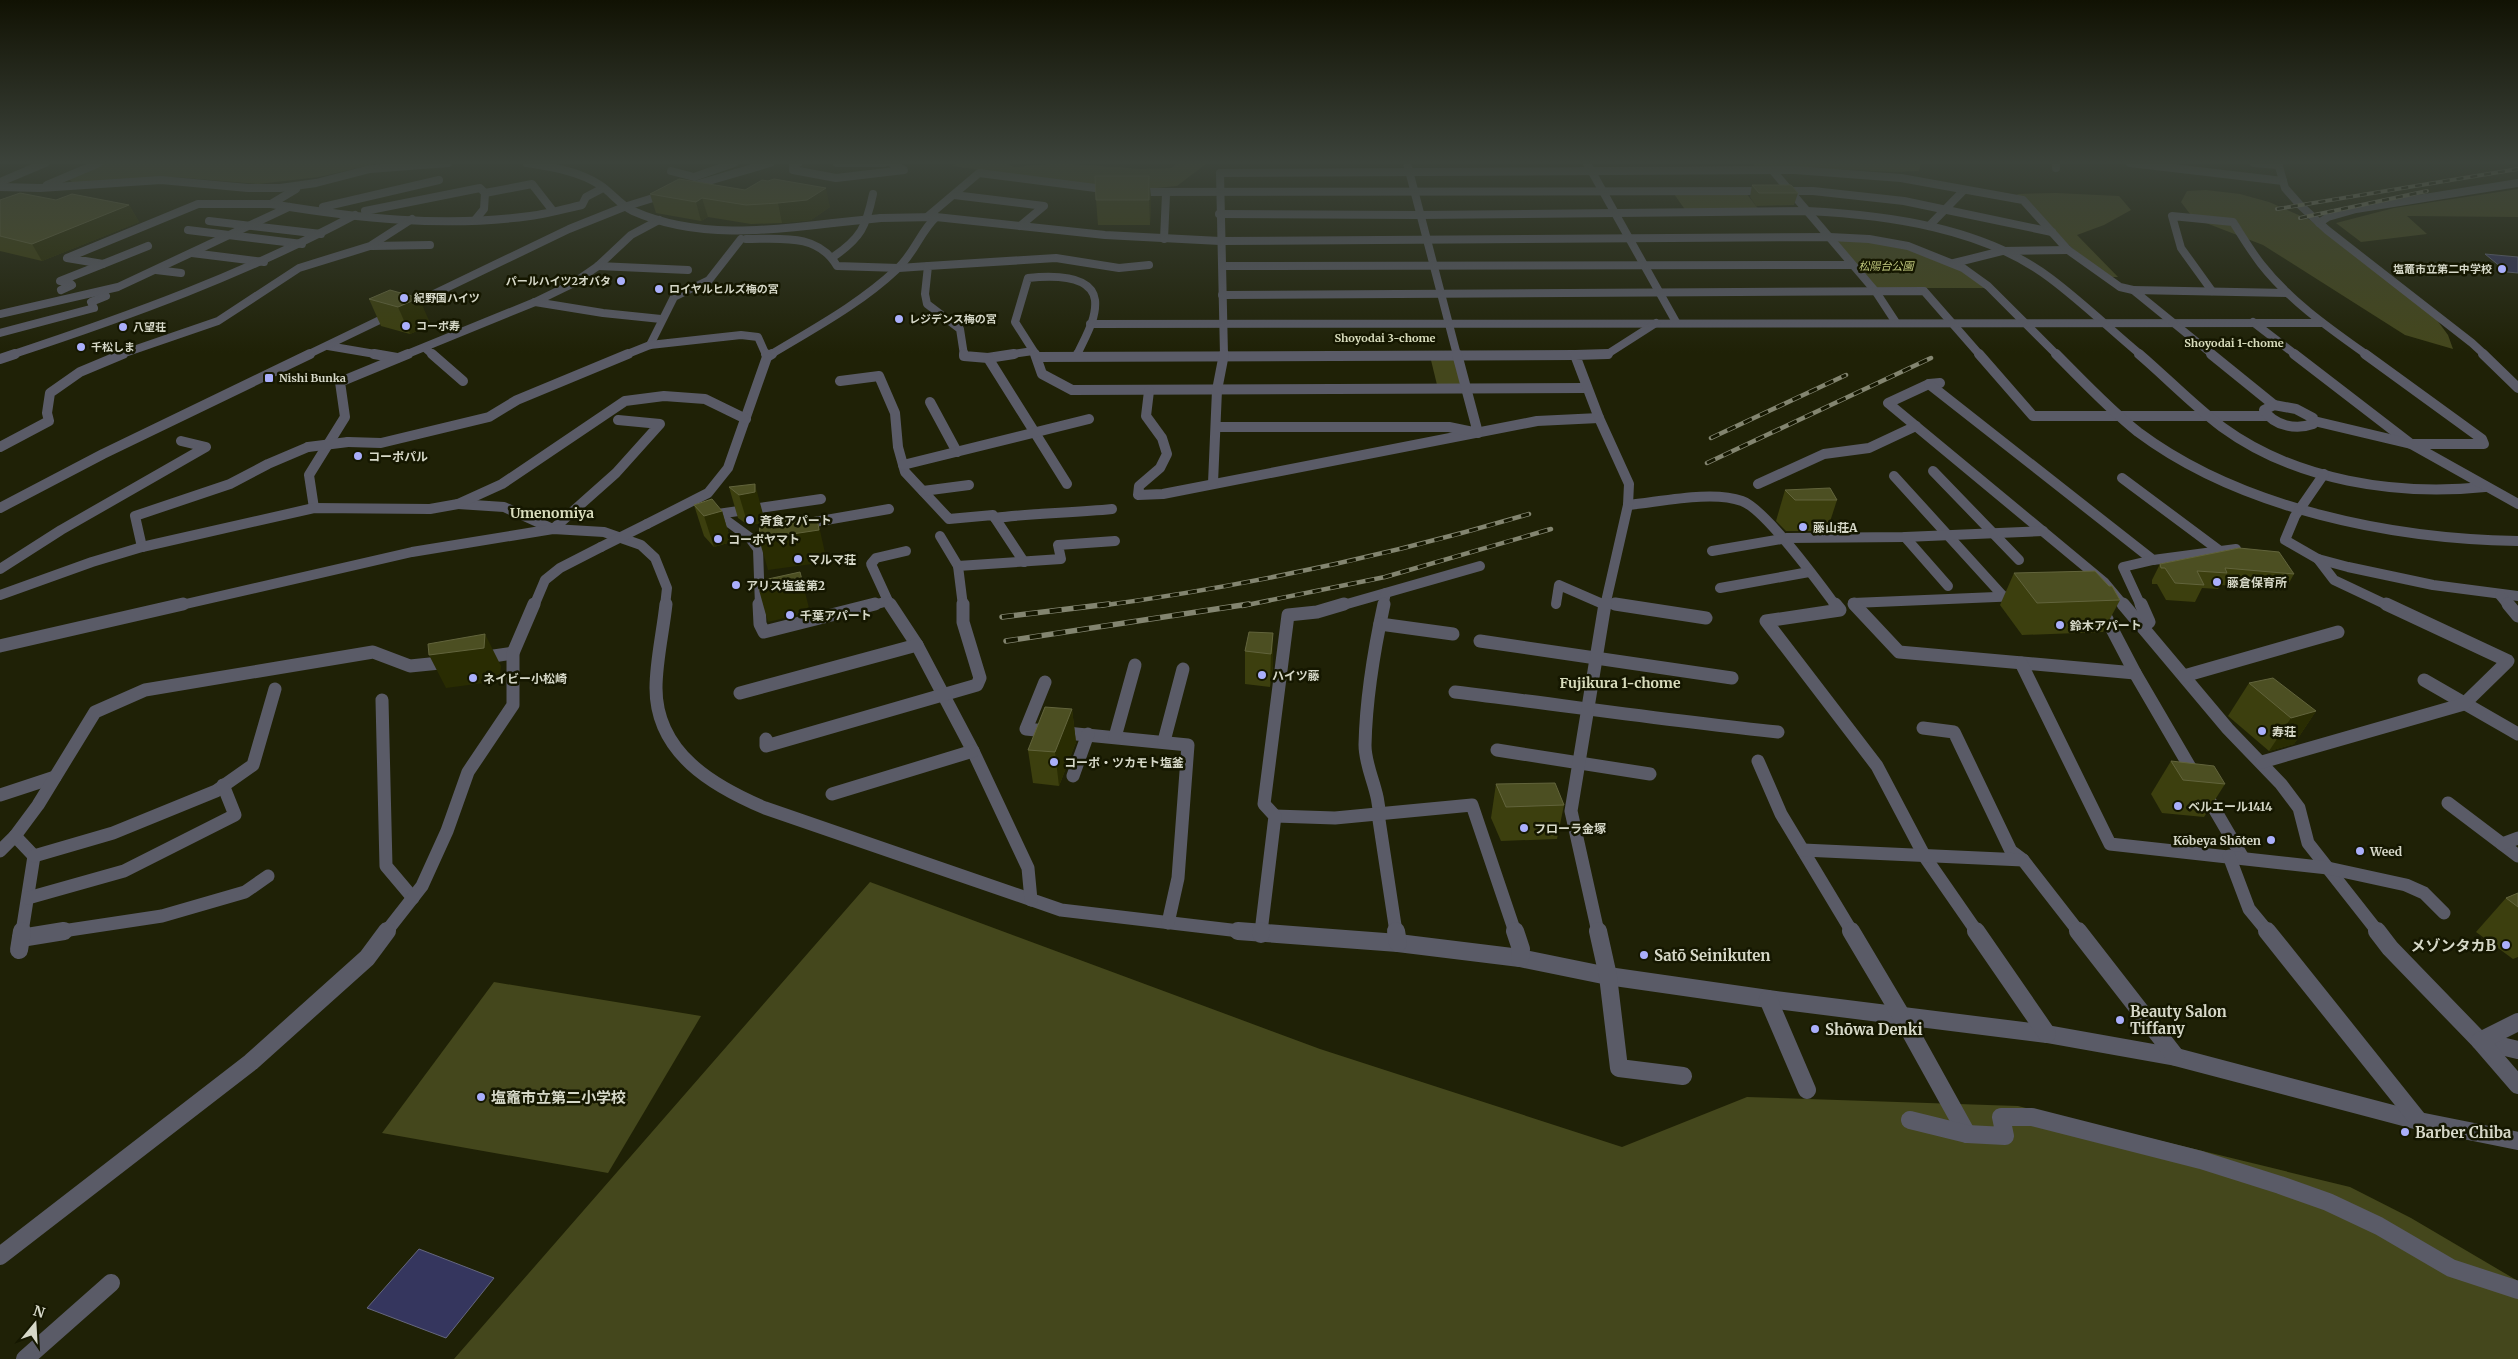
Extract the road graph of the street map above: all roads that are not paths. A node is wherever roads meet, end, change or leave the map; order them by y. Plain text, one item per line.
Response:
1 (144, 226) edge
2 (249, 226) edge
3 (254, 226) edge
4 (333, 226) edge
5 (400, 226) edge
6 (575, 226) edge
7 (647, 226) edge
8 (697, 226) edge
9 (802, 226) edge
10 (866, 226) edge
11 (925, 226) edge
12 (1025, 226) edge
13 (1165, 226) edge
14 (1220, 226) edge
15 (1422, 226) edge
16 (1622, 226) edge
17 (1821, 226) edge
18 (1930, 226) edge
19 (2027, 226) edge
20 (2047, 226) edge
21 (2174, 226) edge
22 (2236, 226) edge
23 (2324, 226) edge
24 (706, 228) junction
25 (188, 230) dead end
26 (2052, 232) junction
27 (321, 234) junction
28 (229, 235) junction
29 (1830, 237) junction
30 (741, 239) junction
31 (1164, 239) junction
32 (1630, 239) junction
33 (1426, 240) junction
34 (1220, 241) junction
35 (304, 244) junction
36 (430, 245) dead end
37 (148, 246) dead end
38 (370, 246) junction
39 (2068, 250) junction
40 (2002, 251) junction
41 (192, 253) junction
42 (833, 257) junction
43 (264, 262) junction
44 (1954, 263) junction
45 (103, 264) junction
46 (1852, 264) junction
47 (1149, 265) dead end
48 (1432, 265) junction
49 (598, 266) junction
50 (928, 266) junction
51 (1223, 266) junction
52 (1645, 266) junction
53 (899, 268) junction
54 (156, 270) junction
55 (688, 270) dead end
56 (181, 273) dead end
57 (118, 287) junction
58 (60, 290) dead end
59 (2134, 290) junction
60 (2212, 291) junction
61 (1876, 292) junction
62 (1441, 293) junction
63 (1660, 293) junction
64 (2287, 293) junction
65 (1222, 295) junction
66 (535, 302) junction
67 (0, 314) edge
68 (661, 319) junction
69 (2021, 320) junction
70 (1895, 321) junction
71 (1950, 321) junction
72 (2173, 321) junction
73 (1676, 322) junction
74 (2103, 322) junction
75 (2253, 322) junction
76 (1657, 323) junction
77 (2322, 323) junction
78 (1090, 324) junction
79 (1450, 324) junction
80 (1223, 326) junction
81 (0, 333) edge
82 (650, 344) junction
83 (328, 346) junction
84 (425, 348) junction
85 (1035, 354) junction
86 (1575, 355) junction
87 (1077, 356) junction
88 (1459, 356) junction
89 (767, 357) junction
90 (1224, 357) junction
91 (988, 358) junction
92 (0, 359) edge
93 (398, 359) junction
94 (463, 381) dead end
95 (840, 381) dead end
96 (1588, 388) junction
97 (2518, 388) edge
98 (1467, 389) junction
99 (1149, 390) junction
100 (1216, 390) junction
101 (930, 402) dead end
102 (2274, 405) junction
103 (2121, 416) junction
104 (2268, 416) junction
105 (2210, 417) junction
106 (1599, 418) junction
107 (746, 419) junction
108 (1089, 419) dead end
109 (618, 420) dead end
110 (2314, 421) junction
111 (1916, 426) junction
112 (1216, 427) junction
113 (1034, 433) junction
114 (1478, 433) junction
115 (181, 441) dead end
116 (2411, 444) junction
117 (0, 447) edge
118 (958, 452) junction
119 (903, 465) junction
120 (1933, 471) dead end
121 (2324, 474) junction
122 (1894, 476) dead end
123 (2122, 478) dead end
124 (1213, 483) junction
125 (1067, 484) dead end
126 (1758, 484) dead end
127 (969, 485) dead end
128 (2485, 487) junction
129 (923, 491) junction
130 (821, 499) dead end
131 (695, 500) junction
132 (458, 504) junction
133 (2518, 504) edge
134 (1628, 505) junction
135 (0, 508) edge
136 (314, 508) junction
137 (2302, 508) junction
138 (890, 509) dead end
139 (1112, 509) dead end
140 (718, 514) junction
141 (995, 518) junction
142 (792, 526) edge
143 (553, 529) junction
144 (763, 530) edge
145 (2043, 531) junction
146 (1994, 533) junction
147 (744, 534) junction
148 (1950, 535) junction
149 (940, 536) dead end
150 (1905, 537) junction
151 (1782, 540) junction
152 (1115, 541) dead end
153 (2518, 541) edge
154 (142, 547) junction
155 (2236, 549) edge
156 (906, 551) dead end
157 (1712, 551) dead end
158 (2220, 551) junction
159 (2318, 559) junction
160 (2019, 560) dead end
161 (2153, 560) junction
162 (1024, 562) junction
163 (958, 566) junction
164 (1480, 566) dead end
165 (0, 569) edge
166 (1809, 572) junction
167 (2092, 572) junction
168 (1948, 586) dead end
169 (1720, 588) dead end
170 (1386, 593) junction
171 (0, 595) edge
172 (2033, 595) edge
173 (2500, 595) junction
174 (2003, 596) junction
175 (2518, 596) edge
176 (888, 600) junction
177 (1556, 604) dead end
178 (1605, 604) junction
179 (2518, 616) edge
180 (1706, 618) dead end
181 (1380, 624) junction
182 (2142, 626) junction
183 (2338, 632) dead end
184 (1453, 634) dead end
185 (1480, 641) dead end
186 (917, 645) junction
187 (0, 646) edge
188 (513, 653) junction
189 (1597, 659) junction
190 (2022, 663) junction
191 (1135, 665) dead end
192 (1183, 669) dead end
193 (2135, 673) junction
194 (2184, 676) junction
195 (1732, 678) dead end
196 (2424, 680) dead end
197 (1045, 682) dead end
198 (275, 689) dead end
199 (1455, 692) dead end
200 (740, 693) dead end
201 (944, 696) junction
202 (382, 700) dead end
203 (2464, 704) junction
204 (1590, 709) junction
205 (1923, 728) dead end
206 (1778, 732) dead end
207 (1088, 734) junction
208 (2518, 734) edge
209 (1116, 737) junction
210 (766, 739) dead end
211 (1164, 741) junction
212 (1497, 750) dead end
213 (973, 751) junction
214 (1580, 761) junction
215 (1758, 761) dead end
216 (2262, 762) junction
217 (1650, 774) dead end
218 (1073, 776) dead end
219 (55, 777) junction
220 (223, 786) junction
221 (832, 794) dead end
222 (0, 795) edge
223 (2448, 803) dead end
224 (1381, 813) junction
225 (1275, 816) junction
226 (15, 836) junction
227 (2518, 838) edge
228 (2502, 844) junction
229 (0, 850) edge
230 (1803, 850) junction
231 (34, 856) junction
232 (2518, 856) edge
233 (1925, 857) junction
234 (2236, 857) junction
235 (2023, 860) junction
236 (2328, 868) junction
237 (268, 876) dead end
238 (28, 898) junction
239 (414, 898) junction
240 (1031, 900) junction
241 (2444, 913) dead end
242 (1168, 922) junction
243 (1261, 934) junction
244 (1398, 943) junction
245 (1520, 958) junction
246 (1608, 976) junction
247 (1768, 999) junction
248 (1901, 1015) junction
249 (2518, 1022) edge
250 (2047, 1034) junction
251 (2480, 1042) junction
252 (2518, 1050) edge
253 (2176, 1057) junction
254 (1683, 1076) dead end
255 (2518, 1085) edge
256 (1807, 1090) dead end
257 (1910, 1120) dead end
258 (2419, 1121) junction
259 (1967, 1134) junction
260 (2518, 1141) edge
261 (0, 1256) edge
262 (111, 1282) dead end
263 (2518, 1290) edge
264 (25, 1359) edge

1 - 45 street
2 - 28 street
3 - 27 street
4 - 27 street
5 - 38 street
6 - 83 street
7 - 49 street
8 - 24 street
9 - 24 street, bridge
10 - 42 street
11 - 53 street
12 - 31 street
13 - 31 street
14 - 34 street
15 - 33 street
16 - 32 street
17 - 29 street
18 - 40 street
19 - 26 street
20 - 26 street
21 - 60 street
22 - 64 street
23 - 97 street
24 - 30 street
25 - 28 street
26 - 39 street
27 - 35 street
28 - 35 street
28 - 41 street
29 - 32 street
29 - 44 street
29 - 46 street
30 - 42 street
30 - 68 street
31 - 34 street
32 - 33 street
32 - 52 street
33 - 34 street
33 - 48 street
34 - 51 street
35 - 43 street
36 - 38 street
37 - 45 street
38 - 117 street
39 - 40 street
39 - 59 street
40 - 44 street
40 - 74 street
41 - 43 street
41 - 54 street
42 - 53 street
43 - 92 street
44 - 69 street
45 - 58 street
46 - 52 street
46 - 61 street
47 - 50 street
48 - 51 street
48 - 52 street
48 - 62 street
49 - 55 street
49 - 66 street
50 - 53 street
50 - 91 street
51 - 65 street
52 - 63 street
53 - 89 street
54 - 56 street
54 - 57 street
57 - 67 street
57 - 81 street
59 - 60 street
59 - 72 street
60 - 64 street
61 - 63 street
61 - 70 street
61 - 71 street
62 - 63 street
62 - 65 street
62 - 79 street
63 - 73 street
64 - 77 street
65 - 80 street
66 - 68 street
66 - 84 street
68 - 82 street
69 - 71 street
69 - 74 street
69 - 103 street
70 - 71 street
70 - 73 street
71 - 103 street
72 - 74 street
72 - 75 street
72 - 102 street
73 - 76 street
74 - 105 street
75 - 77 street
75 - 116 street
76 - 79 street
76 - 86 street
77 - 116 street
78 - 80 street
78 - 85 street
78 - 87 street
79 - 80 street
79 - 88 street
80 - 90 street
82 - 89 street
82 - 154 street, bridge
83 - 93 street
83 - 135 street
84 - 93 street
84 - 94 street
85 - 87 street
85 - 91 street
85 - 99 street
86 - 88 street
86 - 96 street
87 - 90 street
88 - 90 street
88 - 98 street
89 - 107 street
90 - 100 street
91 - 113 street
93 - 136 street
95 - 119 street
96 - 98 street
96 - 106 street
98 - 100 street
98 - 114 street
99 - 100 street
99 - 124 street
100 - 112 street
101 - 118 street
102 - 104 street
102 - 110 street
103 - 105 street
103 - 137 street
104 - 105 street
104 - 110 street
105 - 121 street
106 - 114 street
106 - 134 street
107 - 131 street
107 - 132 street
108 - 113 street
109 - 143 street
110 - 116 street
111 - 126 street
111 - 145 street
111 - 161 street
112 - 114 street
112 - 124 street
113 - 118 street
113 - 125 street
114 - 124 street
115 - 165 street
116 - 128 street
118 - 119 street
119 - 129 street
120 - 146 street
121 - 128 street
121 - 137 street
122 - 148 street
123 - 158 street
127 - 129 street
128 - 133 street
129 - 141 street
130 - 140 street
131 - 140 street
131 - 188 street, bridge
132 - 136 street
132 - 143 street
134 - 151 street
134 - 178 street
136 - 154 street
137 - 153 street
137 - 159 street
138 - 142 street
139 - 141 street
140 - 147 street
141 - 162 street
143 - 187 street
143 - 240 street
144 - 147 street
145 - 146 street
145 - 167 street
146 - 148 street
146 - 160 street
147 - 176 street
148 - 150 street
148 - 174 street
149 - 163 street
150 - 151 street
150 - 168 street
151 - 157 street
151 - 166 street
152 - 162 street
154 - 171 street
155 - 158 street
156 - 176 street
158 - 161 street
159 - 173 street
159 - 203 street
161 - 182 street
162 - 163 street
163 - 201 street
164 - 170 street
166 - 169 street
166 - 233 street
167 - 182 street
167 - 193 street
170 - 181 street
170 - 225 street
172 - 174 street
173 - 175 street
173 - 179 street
174 - 190 street
176 - 186 street
177 - 178 street
178 - 180 street
178 - 189 street
181 - 184 street
181 - 224 street
182 - 194 street
183 - 194 street
185 - 189 street
186 - 200 street
186 - 201 street
188 - 219 street
188 - 239 street
189 - 195 street
189 - 204 street
190 - 193 street
190 - 234 street
191 - 209 street
192 - 211 street
193 - 234 street
194 - 216 street
196 - 203 street
197 - 207 street
198 - 220 street
199 - 204 street
201 - 210 street
201 - 213 street
202 - 239 street
203 - 208 street
203 - 216 street
204 - 206 street
204 - 214 street
205 - 235 street
207 - 209 street
207 - 218 street
209 - 211 street
211 - 242 street
212 - 214 street
213 - 221 street
213 - 240 street
214 - 217 street
214 - 246 street
215 - 230 street
216 - 236 street
219 - 222 street
219 - 226 street
220 - 231 street
220 - 238 street
223 - 228 street
224 - 225 street
224 - 244 street
224 - 245 street
225 - 243 street
226 - 229 street
226 - 231 street
227 - 228 street
228 - 232 street
230 - 233 street
230 - 248 street
231 - 238 street
233 - 235 street
233 - 250 street
234 - 236 street
234 - 258 street
235 - 253 street
236 - 241 street
236 - 251 street
237 - 238 street
239 - 261 street
240 - 242 street
242 - 243 street
243 - 244 street
244 - 245 street
245 - 246 street
246 - 247 street
246 - 254 street
247 - 248 street
247 - 256 street
248 - 250 street
248 - 259 street
249 - 251 street
250 - 253 street
251 - 252 street
251 - 255 street
253 - 258 street
257 - 259 street
258 - 260 street
259 - 263 street
262 - 264 street

